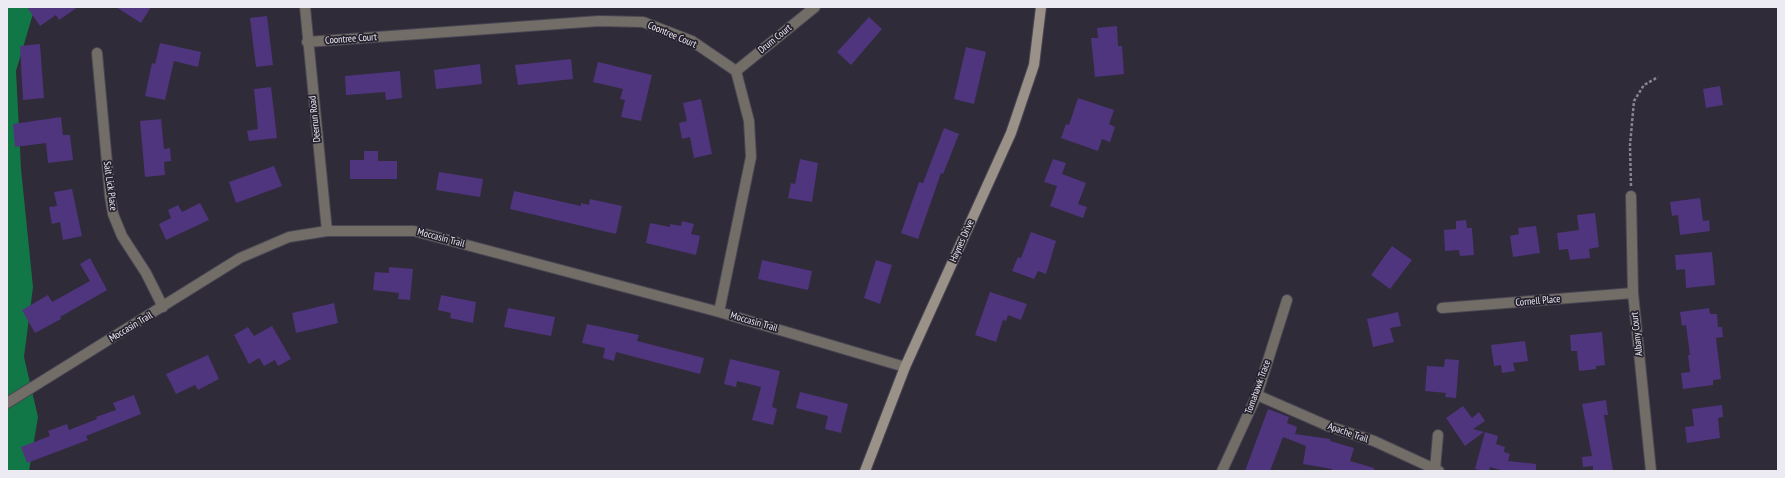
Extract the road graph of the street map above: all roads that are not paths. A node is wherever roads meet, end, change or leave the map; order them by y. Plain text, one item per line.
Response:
1 (305, 7) edge
2 (814, 7) edge
3 (1041, 7) edge
4 (307, 42) junction
5 (97, 53) dead end
6 (736, 71) junction
7 (1631, 196) road end
8 (327, 231) junction
9 (1633, 293) junction
10 (1287, 300) dead end
11 (163, 307) junction
12 (1442, 308) dead end
13 (719, 312) junction
14 (905, 367) junction
15 (1257, 395) junction
16 (7, 403) edge
17 (1438, 435) dead end
18 (1437, 470) edge
19 (865, 471) edge
20 (1222, 471) edge
21 (1651, 471) edge

1 - 4 street, Deerrun Road
2 - 6 street, Drum Court
3 - 14 street, Haynes Drive
4 - 6 street, Coontree Court
4 - 8 street, Deerrun Road
5 - 11 street, Salt Lick Place
6 - 13 street
7 - 9 street, Albany Court
8 - 11 street, Moccasin Trail
8 - 13 street, Moccasin Trail
9 - 12 street, Cornell Place
9 - 21 street, Albany Court
10 - 15 street, Tomahawk Trace
11 - 16 street, Moccasin Trail
13 - 14 street, Moccasin Trail
14 - 19 street, Haynes Drive
15 - 18 street, Apache Trail
15 - 20 street, Tomahawk Trace
17 - 18 street

